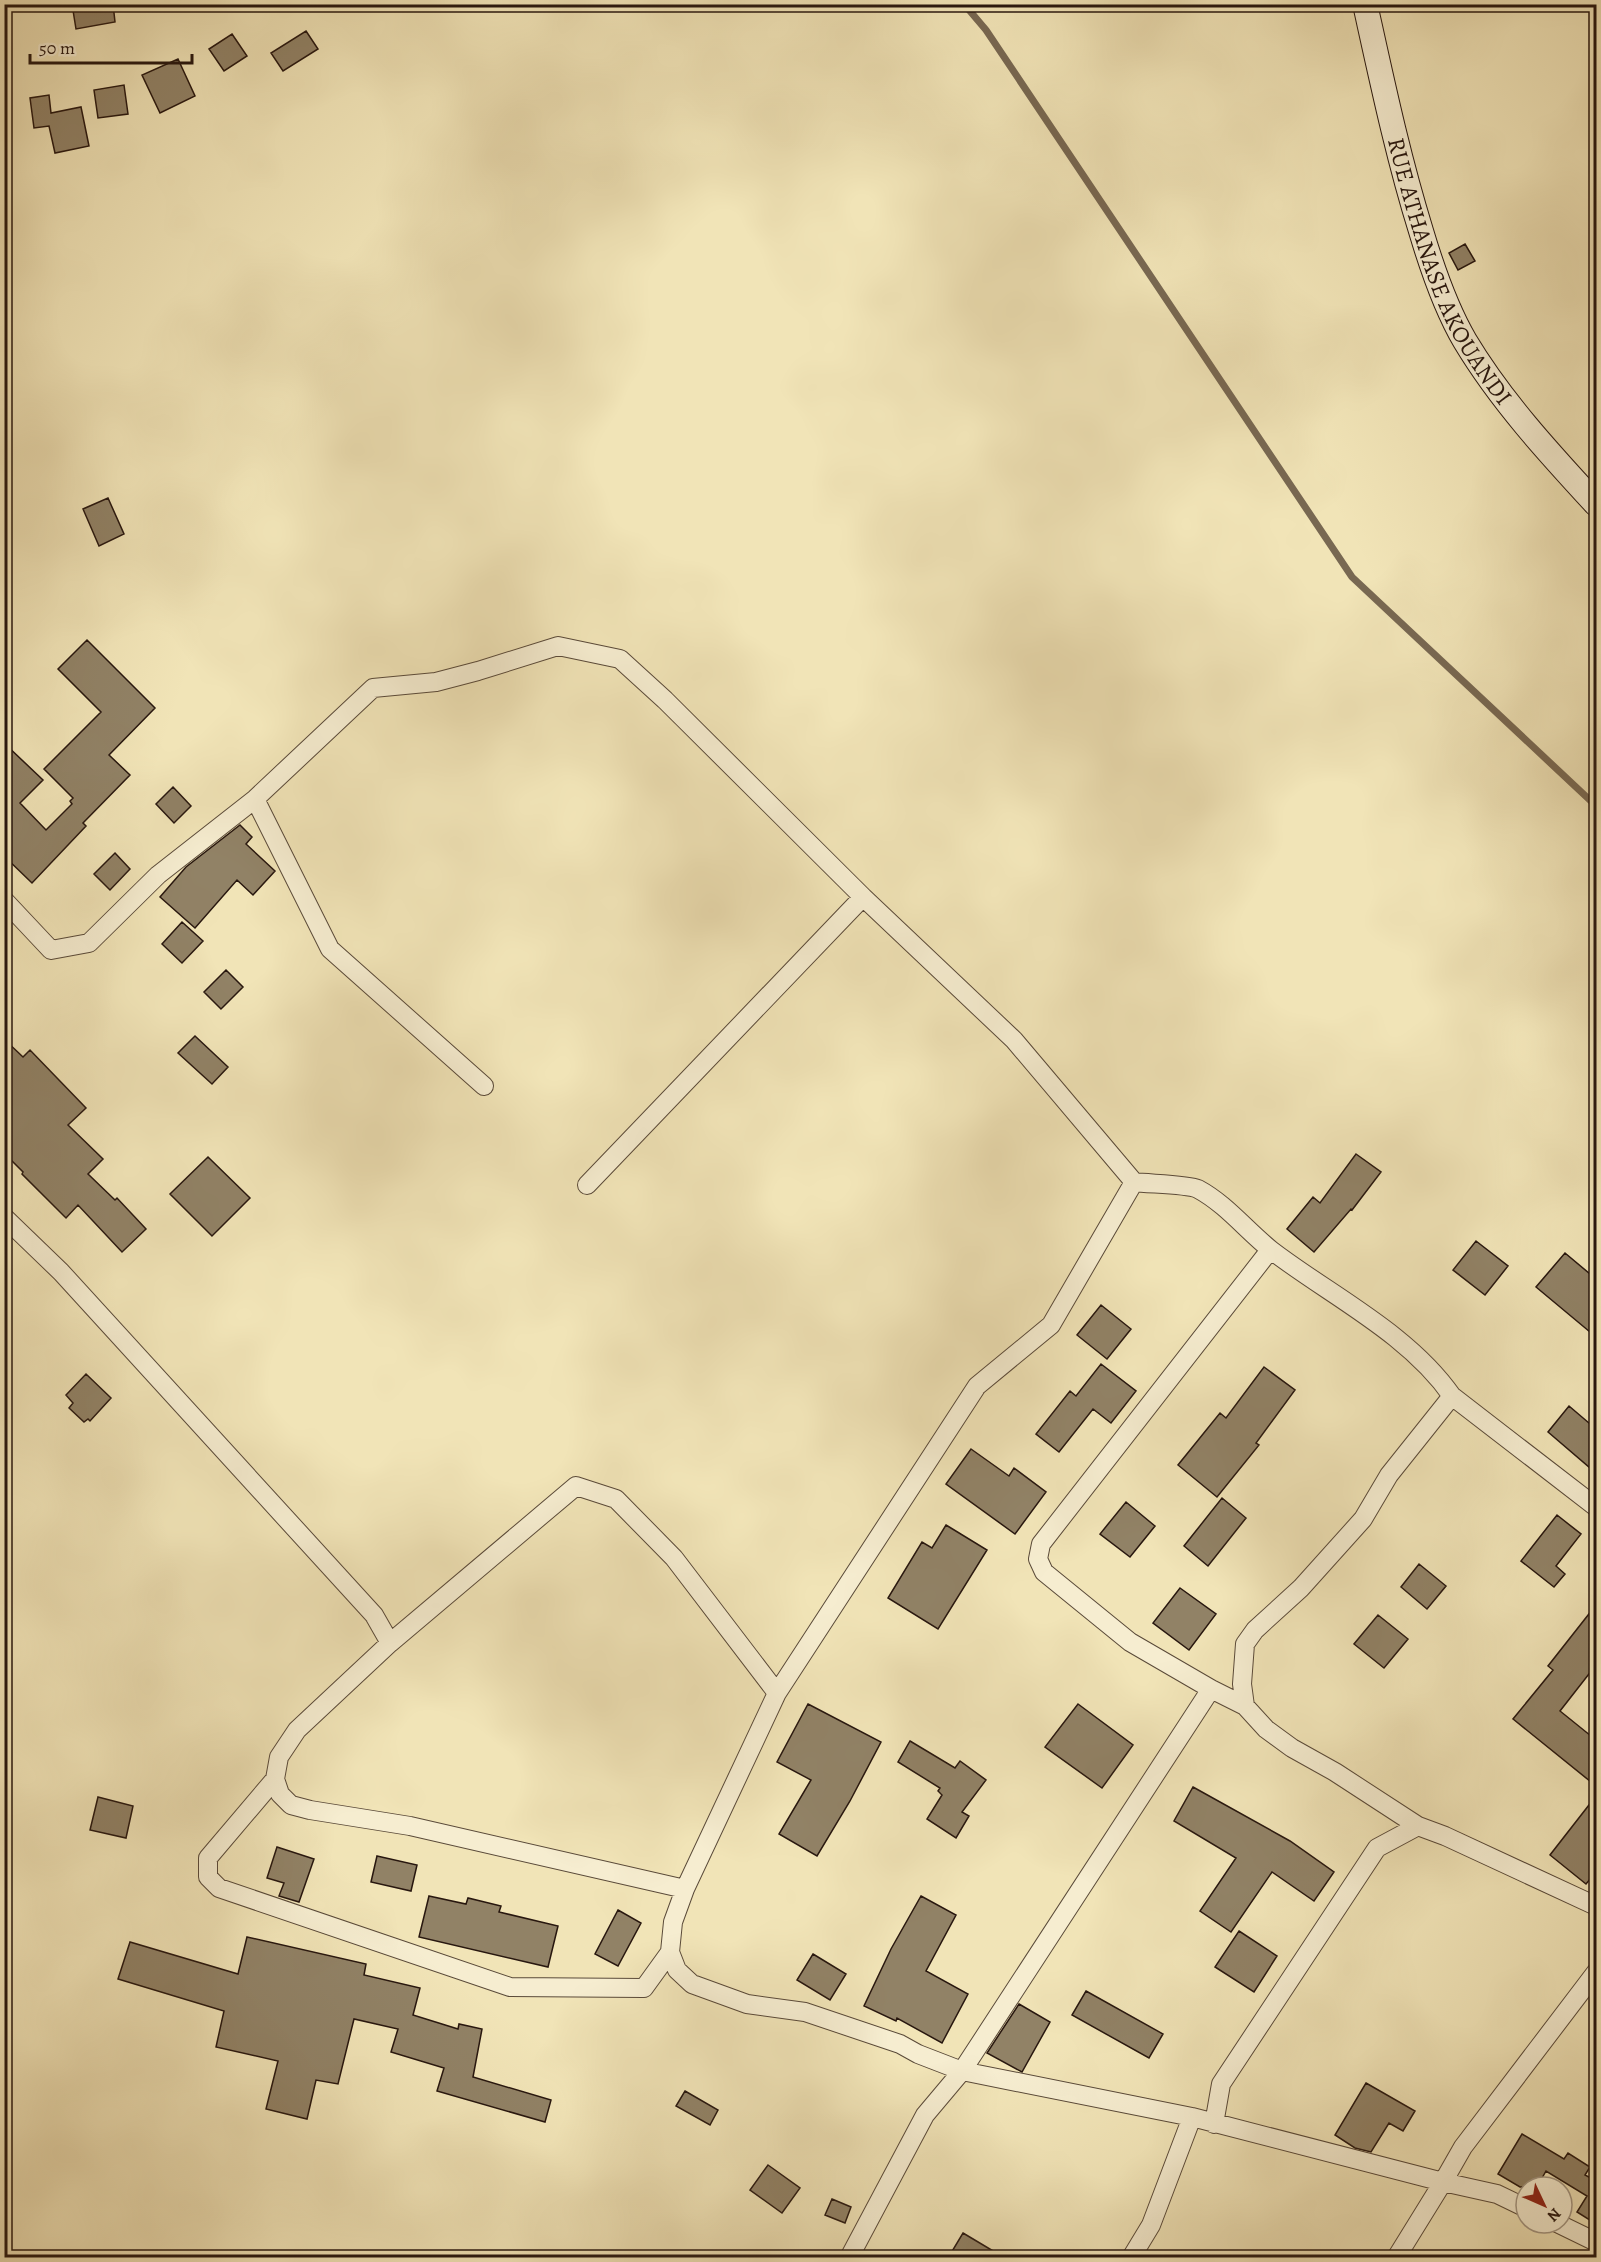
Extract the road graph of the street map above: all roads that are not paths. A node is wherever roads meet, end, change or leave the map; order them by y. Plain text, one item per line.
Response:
1 (1365, 4) edge
2 (1596, 504) edge
3 (255, 799) junction
4 (863, 897) junction
5 (4, 900) edge
6 (484, 1086) dead end
7 (1134, 1182) junction
8 (587, 1185) dead end
9 (4, 1217) edge
10 (1270, 1250) junction
11 (1452, 1396) junction
12 (1596, 1507) edge
13 (390, 1643) junction
14 (1211, 1689) junction
15 (777, 1693) junction
16 (1245, 1706) junction
17 (275, 1779) junction
18 (1418, 1826) junction
19 (685, 1889) junction
20 (1596, 1906) edge
21 (670, 1952) junction
22 (1596, 1972) edge
23 (962, 2071) junction
24 (1192, 2117) junction
25 (1214, 2124) junction
26 (1443, 2182) junction
27 (1514, 2202) edge
28 (1574, 2231) edge
29 (1596, 2242) edge
30 (849, 2258) edge
31 (1131, 2258) edge
32 (1395, 2258) edge

1 - 2 street, RUE ATHANASE AKOUANDI
3 - 4 street
3 - 5 street
3 - 6 street
4 - 7 street
4 - 8 street
7 - 10 street
7 - 15 street
9 - 13 street
10 - 11 street
10 - 14 street
11 - 12 street
11 - 16 street
13 - 15 street
13 - 17 street
14 - 16 street
14 - 23 street
15 - 19 street
16 - 18 street
17 - 19 street
17 - 21 street
18 - 20 street
18 - 25 street
19 - 21 street
21 - 23 street
22 - 26 street
23 - 24 street
23 - 30 street
24 - 25 street
24 - 31 street
25 - 26 street
26 - 27 street
26 - 32 street
28 - 29 street

